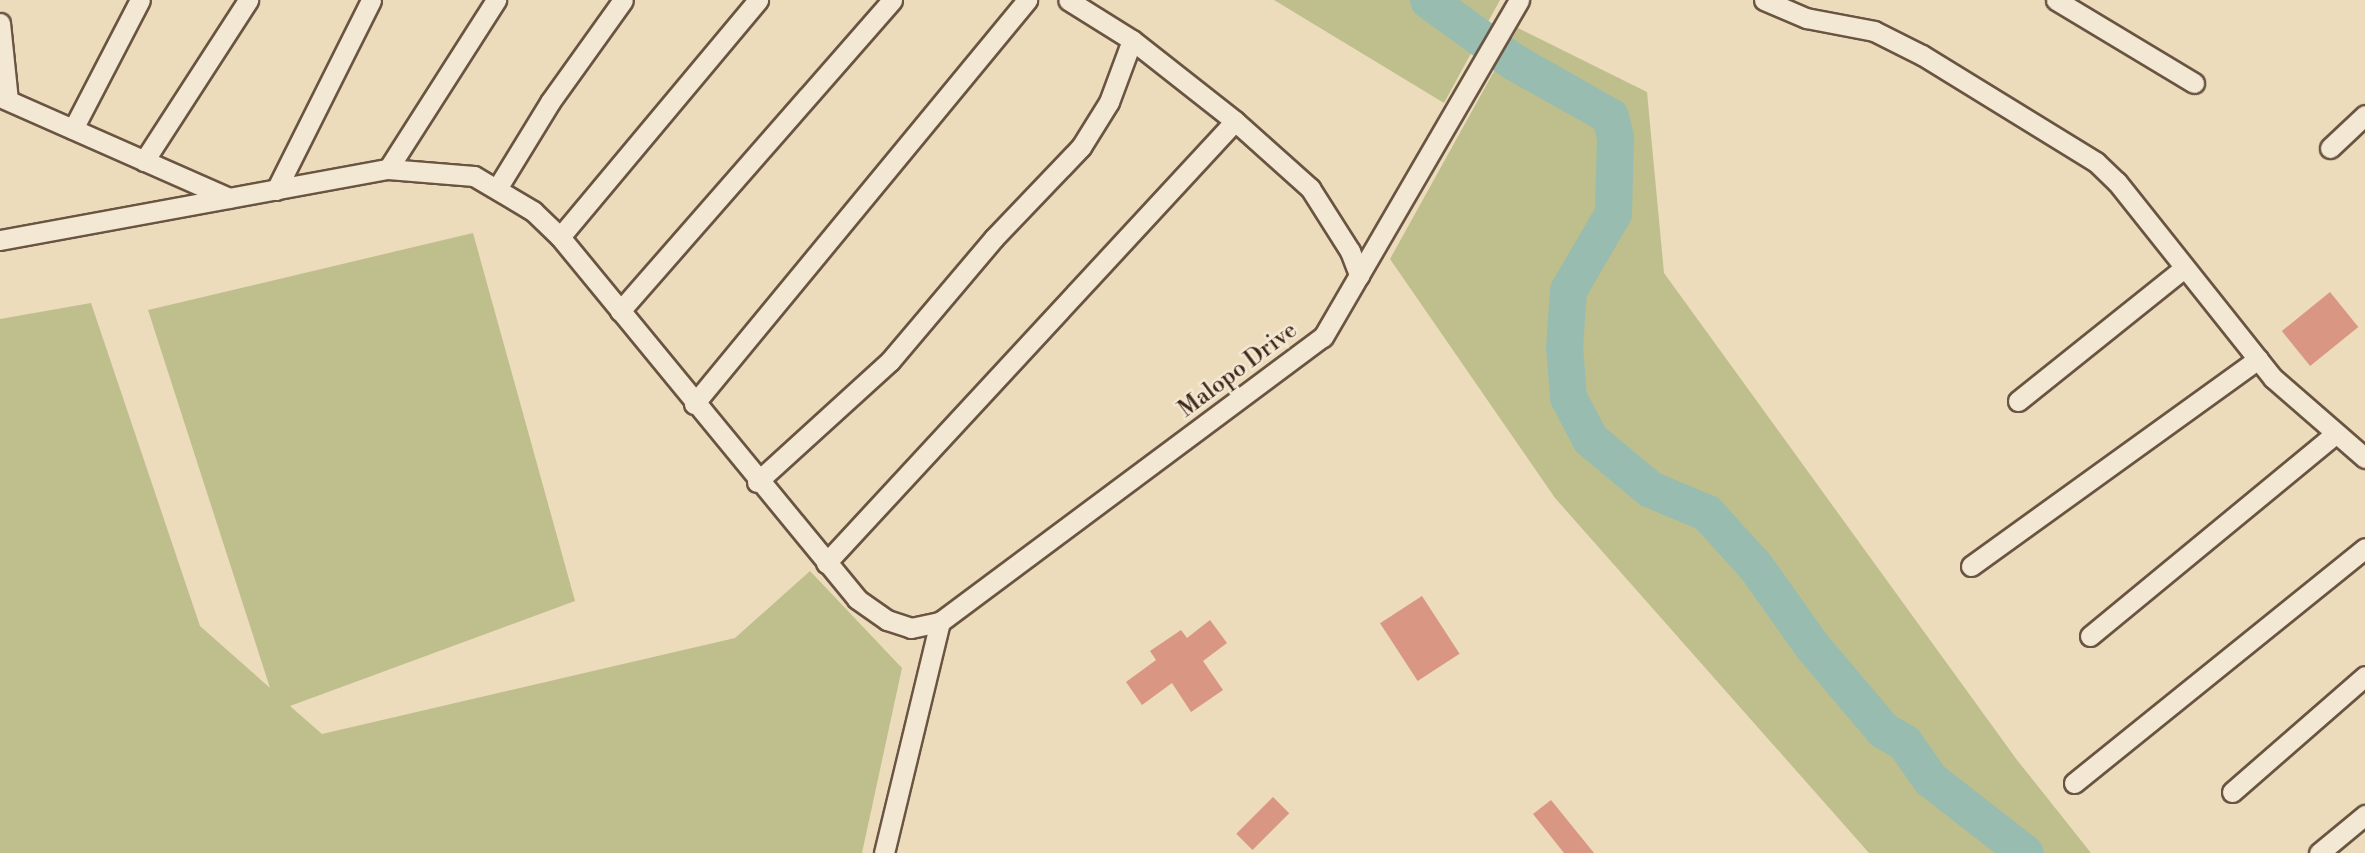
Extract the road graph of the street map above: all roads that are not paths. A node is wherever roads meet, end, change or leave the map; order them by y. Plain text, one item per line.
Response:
1 (140, 0) edge
2 (248, 0) edge
3 (371, 0) edge
4 (496, 0) edge
5 (623, 0) edge
6 (758, 0) edge
7 (892, 0) edge
8 (1027, 0) edge
9 (1068, 0) edge
10 (2056, 0) edge
11 (1518, 1) edge
12 (1768, 1) edge
13 (0, 23) edge
14 (1132, 40) junction
15 (2194, 83) dead end
16 (4, 99) edge
17 (2365, 115) edge
18 (1235, 121) junction
19 (73, 129) junction
20 (2330, 148) dead end
21 (144, 161) junction
22 (388, 169) junction
23 (498, 187) junction
24 (276, 190) junction
25 (229, 198) junction
26 (560, 237) junction
27 (0, 240) edge
28 (2184, 268) junction
29 (1359, 275) junction
30 (620, 311) junction
31 (2258, 359) junction
32 (2018, 401) dead end
33 (694, 404) junction
34 (2336, 433) junction
35 (2365, 458) edge
36 (757, 482) junction
37 (2365, 548) edge
38 (826, 563) junction
39 (1970, 566) dead end
40 (940, 622) junction
41 (2090, 636) dead end
42 (2365, 676) edge
43 (2074, 783) dead end
44 (2232, 792) dead end
45 (2365, 815) edge
46 (884, 853) edge
47 (2319, 853) edge

1 - 19 street
2 - 21 street
3 - 24 street
4 - 22 street
5 - 23 street
6 - 26 street
7 - 30 street
8 - 33 street
9 - 14 street
10 - 15 street
11 - 29 street, Malopo Drive
12 - 28 street
13 - 16 street
14 - 18 street
14 - 36 street
16 - 19 street
17 - 20 street
18 - 29 street
18 - 38 street
19 - 21 street
21 - 25 street
22 - 23 street
22 - 24 street
23 - 26 street
24 - 25 street
25 - 27 street
26 - 30 street
28 - 31 street
28 - 32 street
29 - 40 street, Malopo Drive
30 - 33 street
31 - 34 street
31 - 39 street
33 - 36 street
34 - 35 street
34 - 41 street
36 - 38 street
37 - 43 street
38 - 40 street
40 - 46 street
42 - 44 street
45 - 47 street

